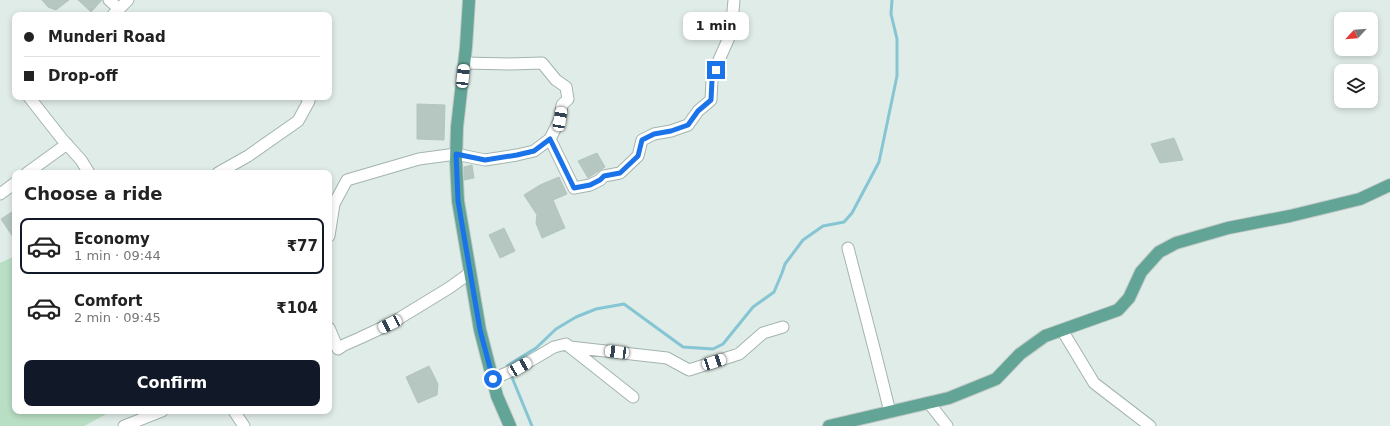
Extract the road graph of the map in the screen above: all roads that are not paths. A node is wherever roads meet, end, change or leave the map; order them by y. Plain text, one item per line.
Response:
1 (108, 0) edge
2 (128, 0) edge
3 (469, 0) edge
4 (734, 0) edge
5 (116, 12) edge
6 (464, 63) junction
7 (31, 100) edge
8 (308, 100) edge
9 (550, 139) junction
10 (67, 144) junction
11 (456, 154) junction
12 (31, 170) edge
13 (87, 170) edge
14 (223, 170) edge
15 (12, 185) edge
16 (1390, 185) edge
17 (0, 194) edge
18 (332, 217) edge
19 (848, 248) dead end
20 (470, 273) junction
21 (783, 327) dead end
22 (1062, 330) junction
23 (332, 335) edge
24 (570, 347) junction
25 (498, 377) junction
26 (633, 397) dead end
27 (929, 403) junction
28 (890, 412) junction
29 (154, 414) edge
30 (236, 414) edge
31 (124, 426) edge
32 (244, 426) edge
33 (510, 426) edge
34 (829, 426) edge
35 (946, 426) edge
36 (1150, 426) edge

1 - 5 street
2 - 5 street
3 - 6 main road
4 - 9 street
6 - 9 street
6 - 11 main road
7 - 10 street
8 - 14 street
9 - 11 street
10 - 12 street
10 - 13 street
11 - 18 street
11 - 20 main road
15 - 17 street
16 - 22 main road
19 - 28 street
20 - 23 street
20 - 25 main road
21 - 24 street
22 - 27 main road
22 - 36 street
24 - 25 street
24 - 26 street
25 - 33 main road
27 - 28 main road
27 - 35 street
28 - 34 main road
29 - 31 street
30 - 32 street

